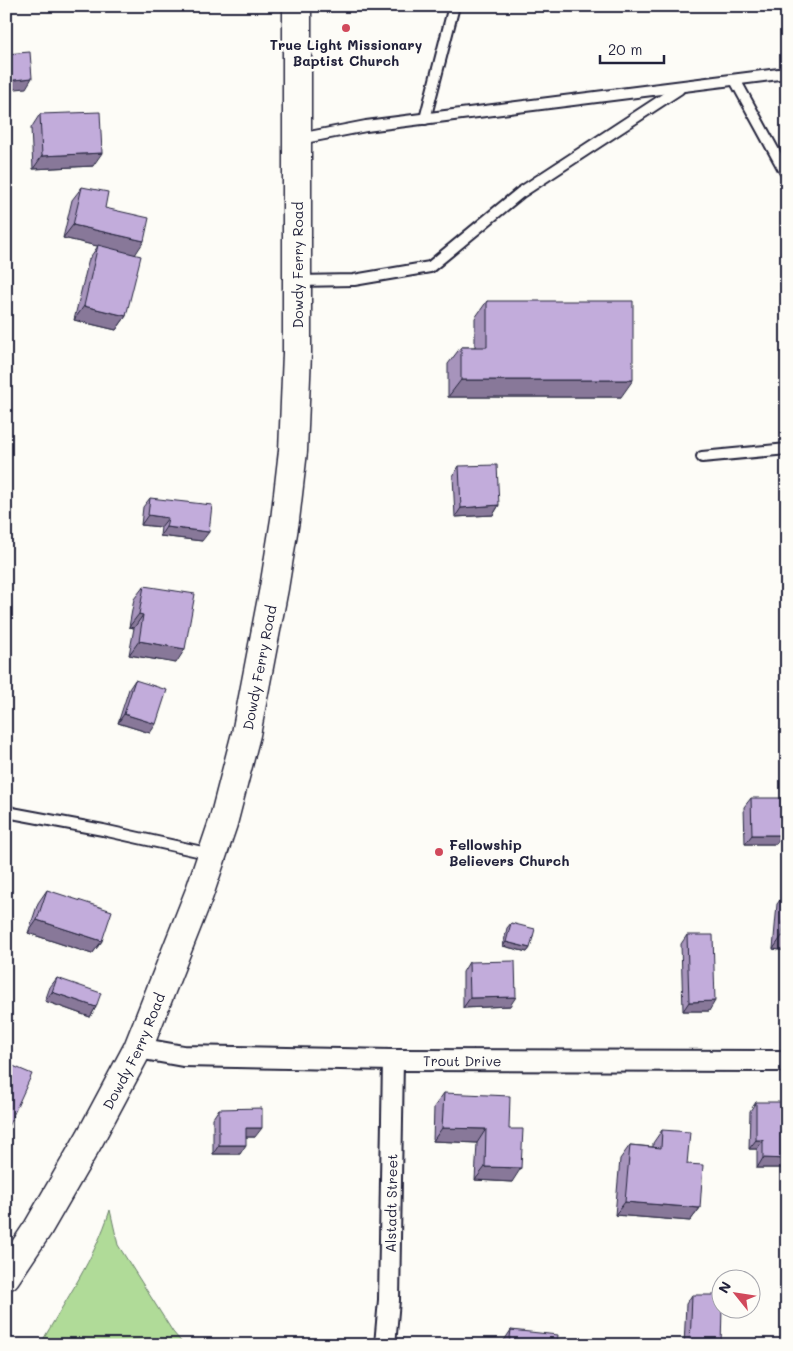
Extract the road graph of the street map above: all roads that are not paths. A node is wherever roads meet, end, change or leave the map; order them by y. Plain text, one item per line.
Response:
1 (297, 6) edge
2 (454, 6) edge
3 (787, 73) edge
4 (735, 80) junction
5 (681, 87) junction
6 (425, 119) junction
7 (299, 139) junction
8 (787, 175) edge
9 (296, 281) junction
10 (787, 449) edge
11 (702, 457) dead end
12 (6, 809) edge
13 (212, 854) junction
14 (138, 1048) junction
15 (393, 1060) junction
16 (787, 1061) edge
17 (6, 1276) edge
18 (385, 1345) edge

1 - 7 street, Dowdy Ferry Road
2 - 6 lane
3 - 4 lane
4 - 5 lane
4 - 8 lane
5 - 6 lane
5 - 9 lane
6 - 7 lane
7 - 9 street, Dowdy Ferry Road
9 - 13 street, Dowdy Ferry Road
10 - 11 lane
12 - 13 lane
13 - 14 street, Dowdy Ferry Road
14 - 15 street, Trout Drive
14 - 17 street, Dowdy Ferry Road
15 - 16 street, Trout Drive
15 - 18 street, Alstadt Street

